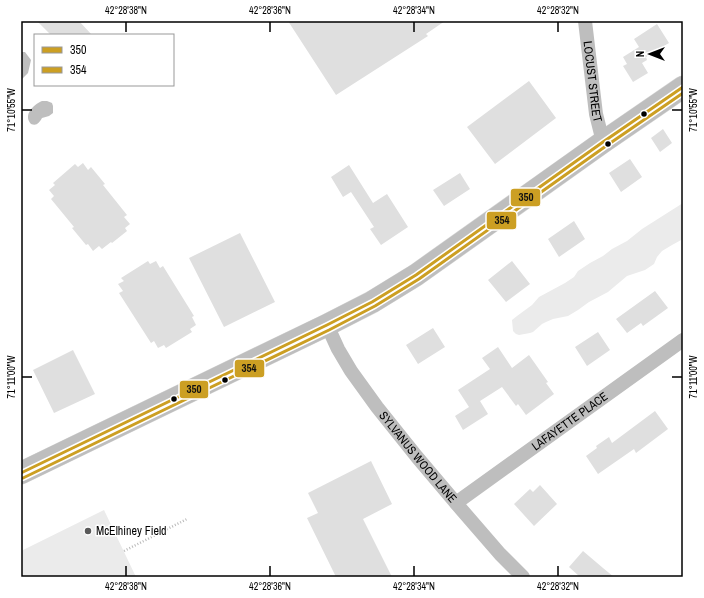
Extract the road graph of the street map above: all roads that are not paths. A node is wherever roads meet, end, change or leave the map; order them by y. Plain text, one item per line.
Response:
1 (585, 21) edge
2 (683, 87) edge
3 (603, 142) junction
4 (328, 325) junction
5 (683, 340) edge
6 (21, 474) edge
7 (456, 503) junction
8 (523, 577) edge

1 - 3 street, LOCUST STREET
2 - 3 highway
3 - 4 highway
4 - 6 highway
4 - 7 street, SYLVANUS WOOD LANE
5 - 7 street, LAFAYETTE PLACE
7 - 8 street, SYLVANUS WOOD LANE

